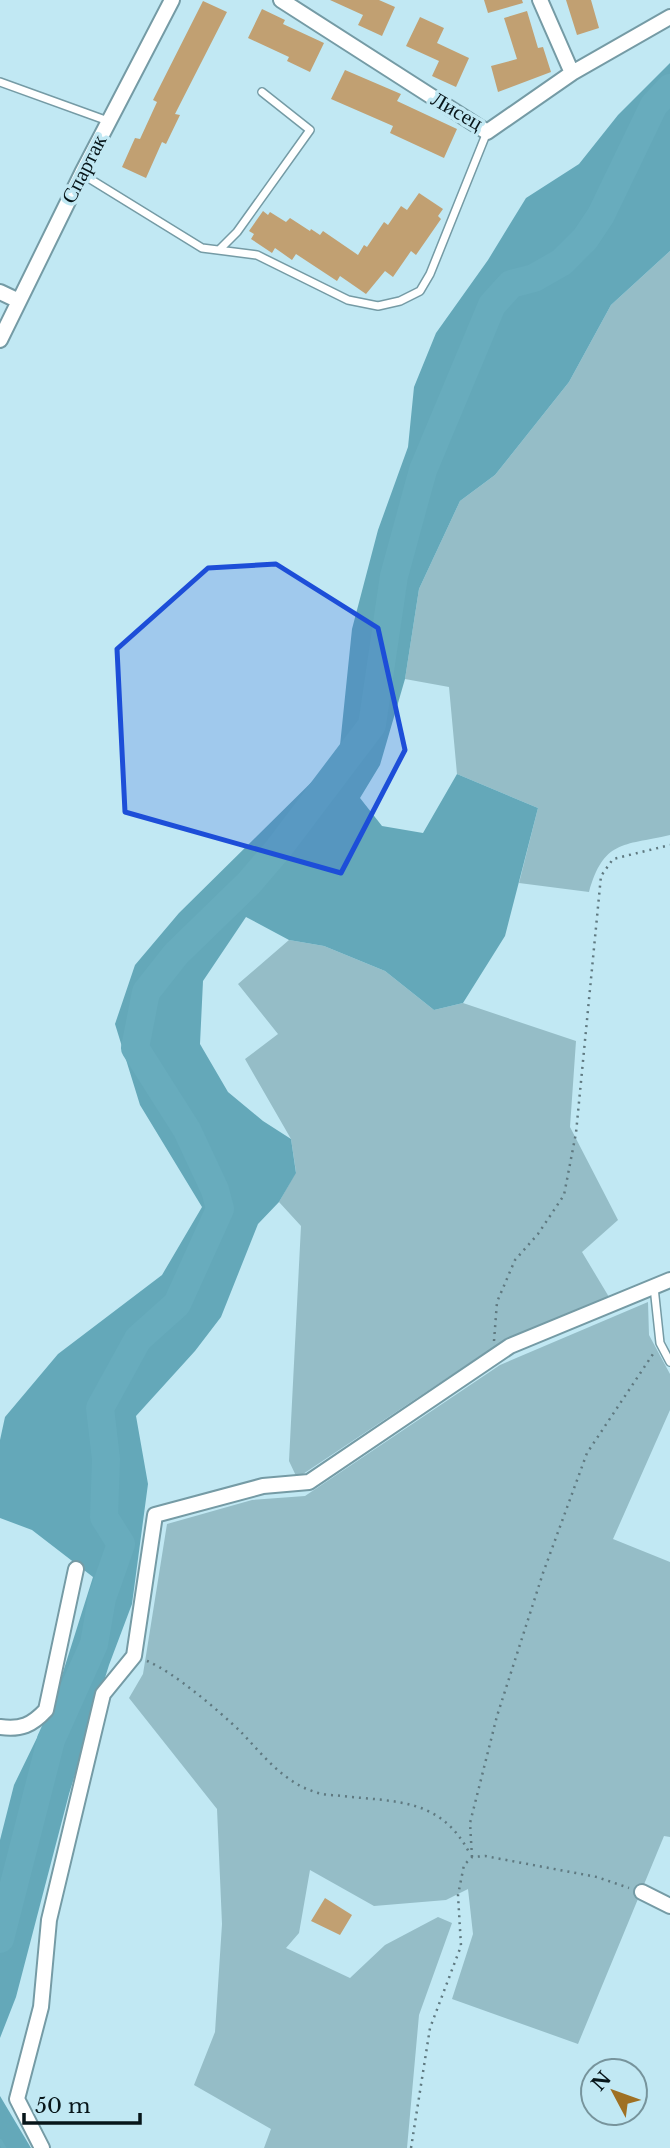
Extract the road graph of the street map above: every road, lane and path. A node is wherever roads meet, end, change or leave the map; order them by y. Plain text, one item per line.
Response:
1 (172, 0) edge
2 (281, 0) edge
3 (540, 0) edge
4 (670, 17) edge
5 (572, 73) junction
6 (0, 82) edge
7 (262, 92) dead end
8 (109, 122) junction
9 (486, 132) junction
10 (82, 173) junction
11 (220, 249) junction
12 (0, 292) edge
13 (19, 301) junction
14 (0, 340) edge
15 (670, 845) edge
16 (670, 1280) edge
17 (654, 1287) junction
18 (660, 1343) junction
19 (493, 1358) junction
20 (670, 1362) edge
21 (76, 1569) dead end
22 (134, 1656) junction
23 (0, 1727) edge
24 (472, 1857) junction
25 (642, 1892) joint
26 (670, 1906) edge
27 (42, 2148) edge
28 (411, 2148) edge

1 - 8 street, Спартак
2 - 9 street, Лисец
3 - 5 street
4 - 5 street, Лисец
5 - 9 street, Лисец
6 - 8 lane
7 - 11 lane
8 - 10 street, Спартак
9 - 11 lane
10 - 11 lane
10 - 13 street, Спартак
12 - 13 street
13 - 14 street, Спартак
15 - 19 path
16 - 17 street
17 - 18 lane
17 - 19 street
18 - 20 lane
18 - 24 path
19 - 22 street
21 - 23 street
22 - 24 path
22 - 27 street
24 - 25 path
24 - 28 path
25 - 26 street

